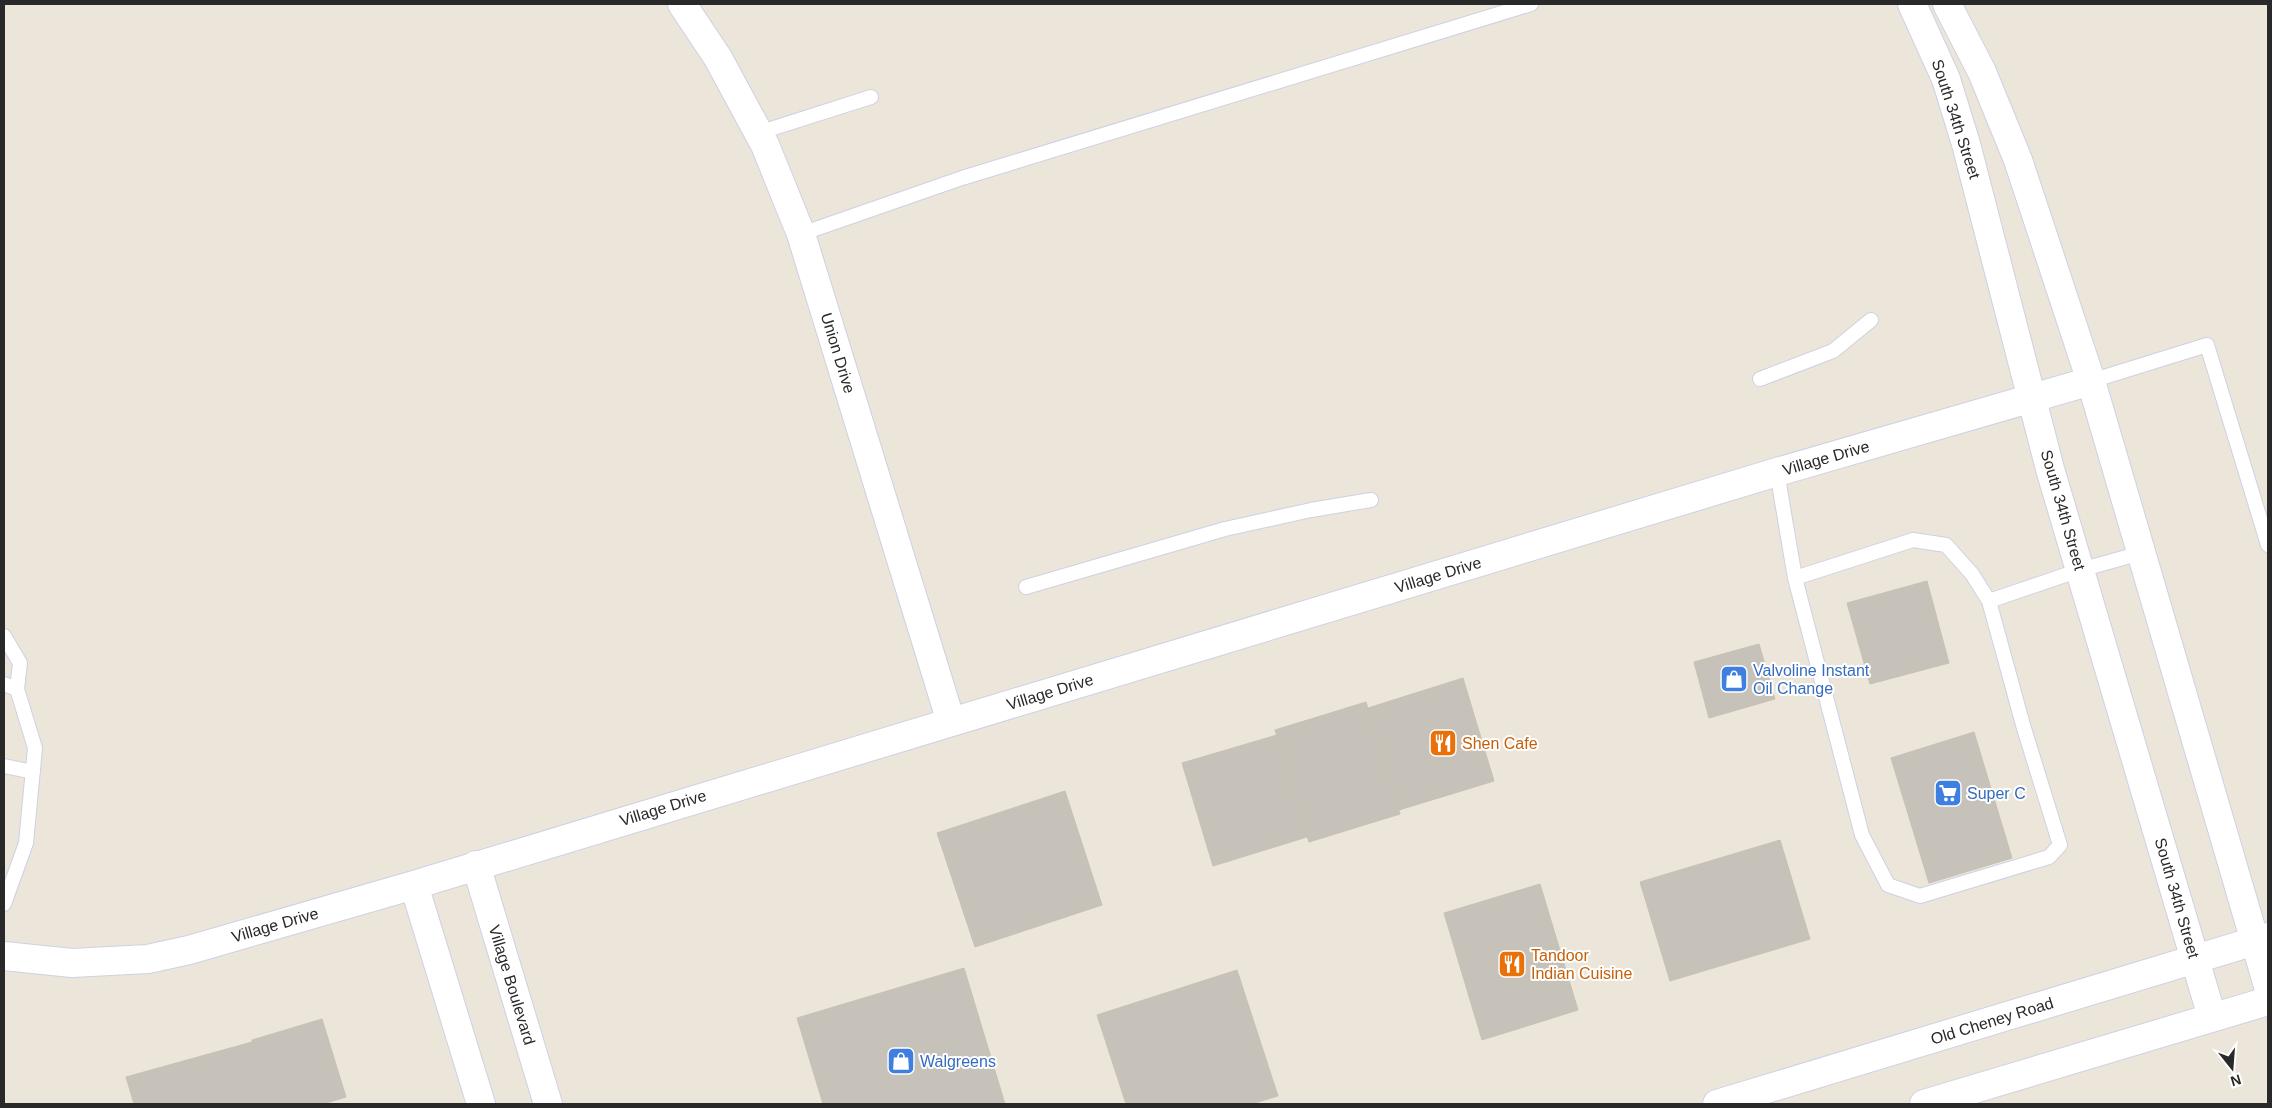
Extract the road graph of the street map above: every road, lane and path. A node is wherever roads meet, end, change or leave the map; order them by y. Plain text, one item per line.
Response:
1 (682, 4) edge
2 (1532, 4) edge
3 (1912, 4) edge
4 (1948, 4) edge
5 (871, 97) dead end
6 (758, 133) junction
7 (801, 234) junction
8 (1871, 320) dead end
9 (1760, 379) dead end
10 (2091, 381) junction
11 (2032, 398) junction
12 (1777, 472) junction
13 (1371, 500) dead end
14 (2268, 545) edge
15 (2141, 553) junction
16 (2080, 570) junction
17 (1795, 578) junction
18 (1026, 587) dead end
19 (1989, 601) junction
20 (4, 636) edge
21 (10, 687) edge
22 (951, 722) junction
23 (4, 766) edge
24 (33, 772) junction
25 (476, 865) junction
26 (414, 885) junction
27 (4, 904) edge
28 (2262, 940) edge
29 (4, 956) edge
30 (2195, 960) junction
31 (2268, 986) edge
32 (2268, 1001) edge
33 (2212, 1017) junction
34 (481, 1104) edge
35 (548, 1104) edge
36 (1717, 1104) edge
37 (1924, 1104) edge

1 - 6 street, Union Drive
2 - 7 lane
3 - 11 street, South 34th Street
4 - 10 street
5 - 6 lane
6 - 7 street, Union Drive
7 - 22 street, Union Drive
8 - 9 lane
10 - 11 street, Village Drive
10 - 14 lane
10 - 15 street
11 - 12 street, Village Drive
11 - 16 street, South 34th Street
12 - 17 lane
12 - 22 street, Village Drive
13 - 18 lane
15 - 16 lane
15 - 28 street
16 - 19 lane
16 - 30 street, South 34th Street
17 - 19 lane
17 - 19 lane
20 - 21 lane
21 - 24 lane
22 - 25 street, Village Drive
23 - 24 lane
24 - 27 lane
25 - 26 street, Village Drive
25 - 35 street, Village Boulevard
26 - 29 street, Village Drive
26 - 34 street
28 - 30 street, Old Cheney Road
28 - 31 street
30 - 33 street, South 34th Street
30 - 36 street, Old Cheney Road
32 - 33 street
33 - 37 street

